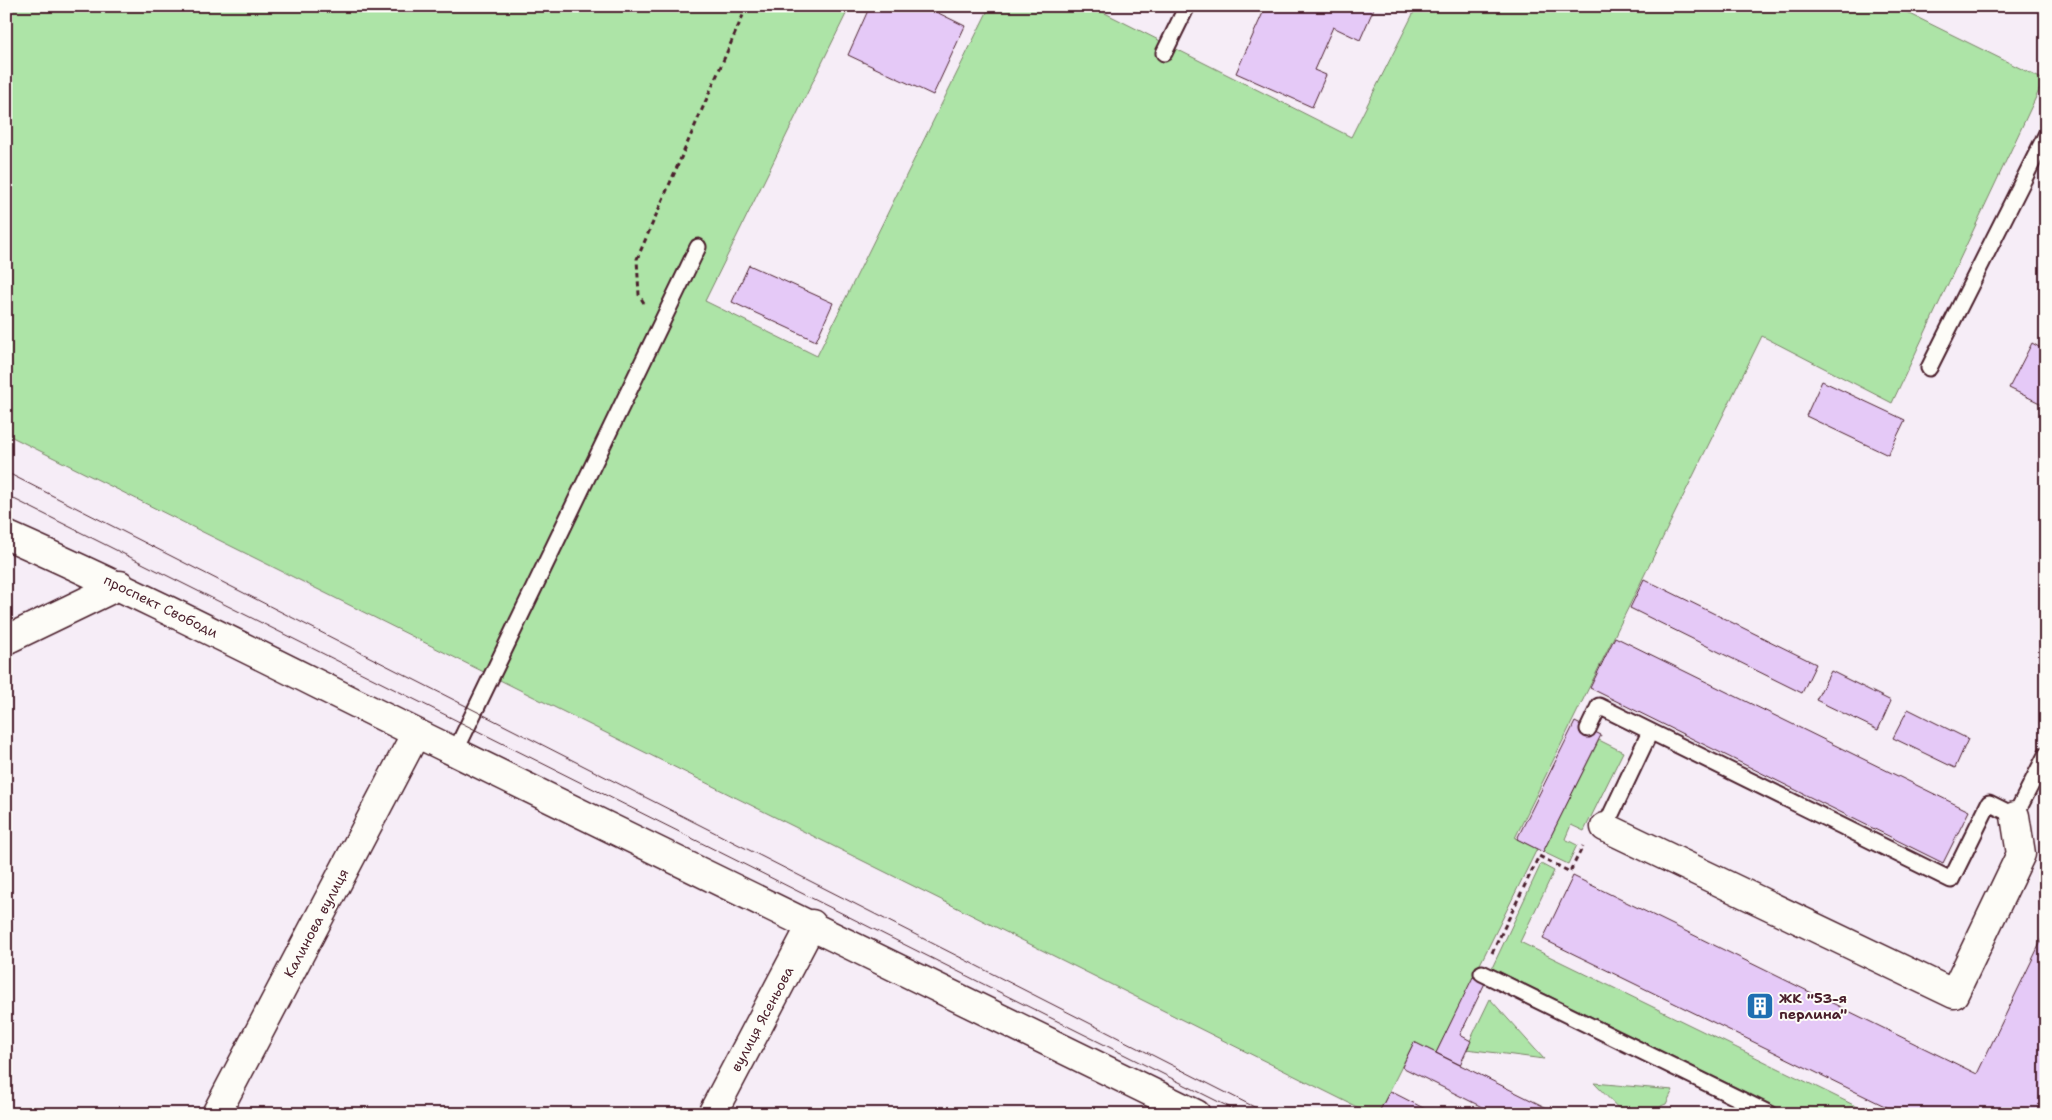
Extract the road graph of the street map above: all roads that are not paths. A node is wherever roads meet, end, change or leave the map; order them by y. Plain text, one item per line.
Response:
1 (1187, 6) edge
2 (1164, 53) dead end
3 (2046, 135) edge
4 (698, 247) dead end
5 (1929, 368) dead end
6 (6, 535) edge
7 (120, 585) junction
8 (6, 640) edge
9 (1588, 729) dead end
10 (1650, 732) junction
11 (416, 733) junction
12 (455, 752) junction
13 (2046, 755) edge
14 (2015, 816) junction
15 (1605, 826) joint
16 (812, 924) junction
17 (1482, 973) road end
18 (216, 1114) edge
19 (712, 1114) edge
20 (1196, 1114) edge
21 (1770, 1114) edge

1 - 2 lane
3 - 5 lane
4 - 12 lane
6 - 7 street, проспект Свободи
7 - 8 street
7 - 11 street, проспект Свободи
9 - 10 lane
10 - 14 lane
10 - 15 lane
11 - 12 street, проспект Свободи
11 - 18 street, Калинова вулиця
12 - 16 street, проспект Свободи
13 - 14 lane
14 - 15 street
16 - 19 street, вулиця Ясеньова
16 - 20 street, проспект Свободи
17 - 21 lane

